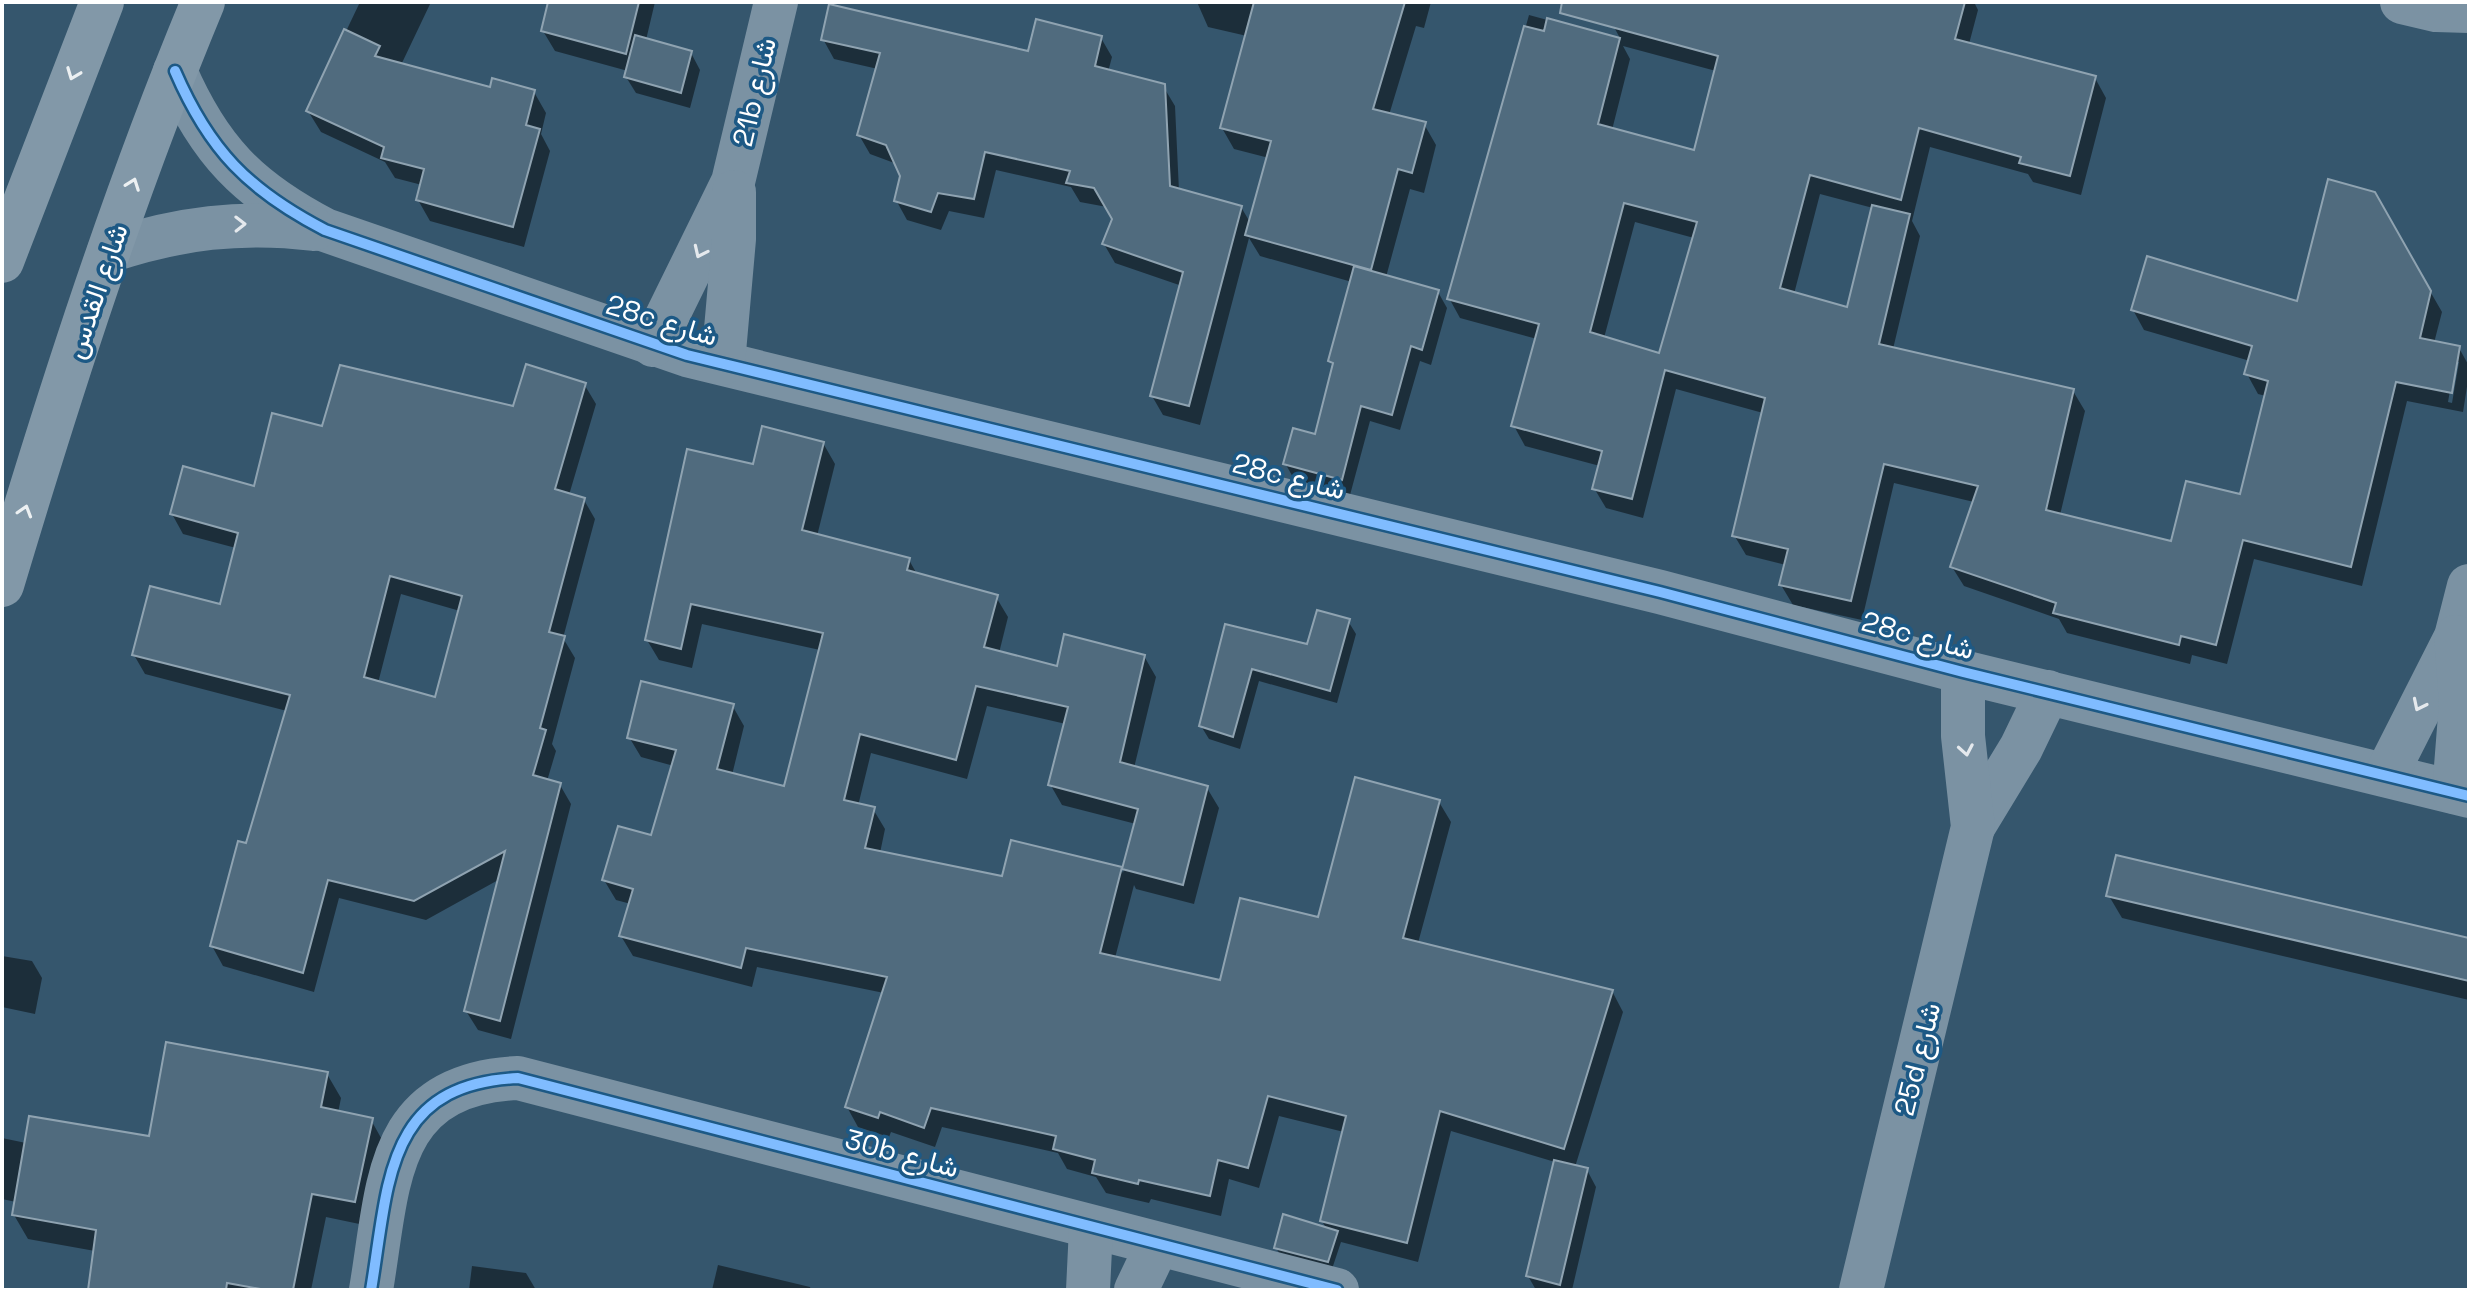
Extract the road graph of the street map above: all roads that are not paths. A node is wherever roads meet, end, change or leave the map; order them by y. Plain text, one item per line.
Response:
1 (102, 2) edge
2 (203, 2) edge
3 (776, 2) edge
4 (175, 71) junction
5 (733, 182) junction
6 (325, 230) junction
7 (109, 251) junction
8 (2, 261) edge
9 (653, 345) junction
10 (723, 363) junction
11 (2, 585) edge
12 (2469, 586) edge
13 (2456, 637) junction
14 (1963, 672) junction
15 (2048, 692) junction
16 (2386, 775) junction
17 (2461, 794) edge
18 (1973, 827) junction
19 (1091, 1228) junction
20 (1157, 1246) junction
21 (371, 1290) edge
22 (1088, 1290) edge
23 (1136, 1290) edge
24 (1337, 1290) edge
25 (1861, 1290) edge

1 -> 8 main road
2 - 4 main road, شارع القدس
3 - 5 street, 21b شارع
4 - 6 street, 28c شارع
7 -> 4 main road, شارع القدس
5 -> 9 street, 21b شارع
5 - 10 street, 21b شارع
7 -> 6 street, 28c شارع
6 - 9 street, 28c شارع
11 -> 7 main road, شارع القدس
9 - 10 street, 28c شارع
10 - 14 street, 28c شارع
12 - 13 street
13 -> 16 street
13 - 17 street
14 - 15 street, 28c شارع
14 -> 18 street, 25d شارع
15 - 16 street, 28c شارع
15 - 18 street, 25d شارع
16 - 17 street, 28c شارع
18 - 25 street, 25d شارع
19 - 20 street, 30b شارع
19 - 21 street, 30b شارع
19 - 22 street
20 - 23 street
20 - 24 street, 30b شارع

